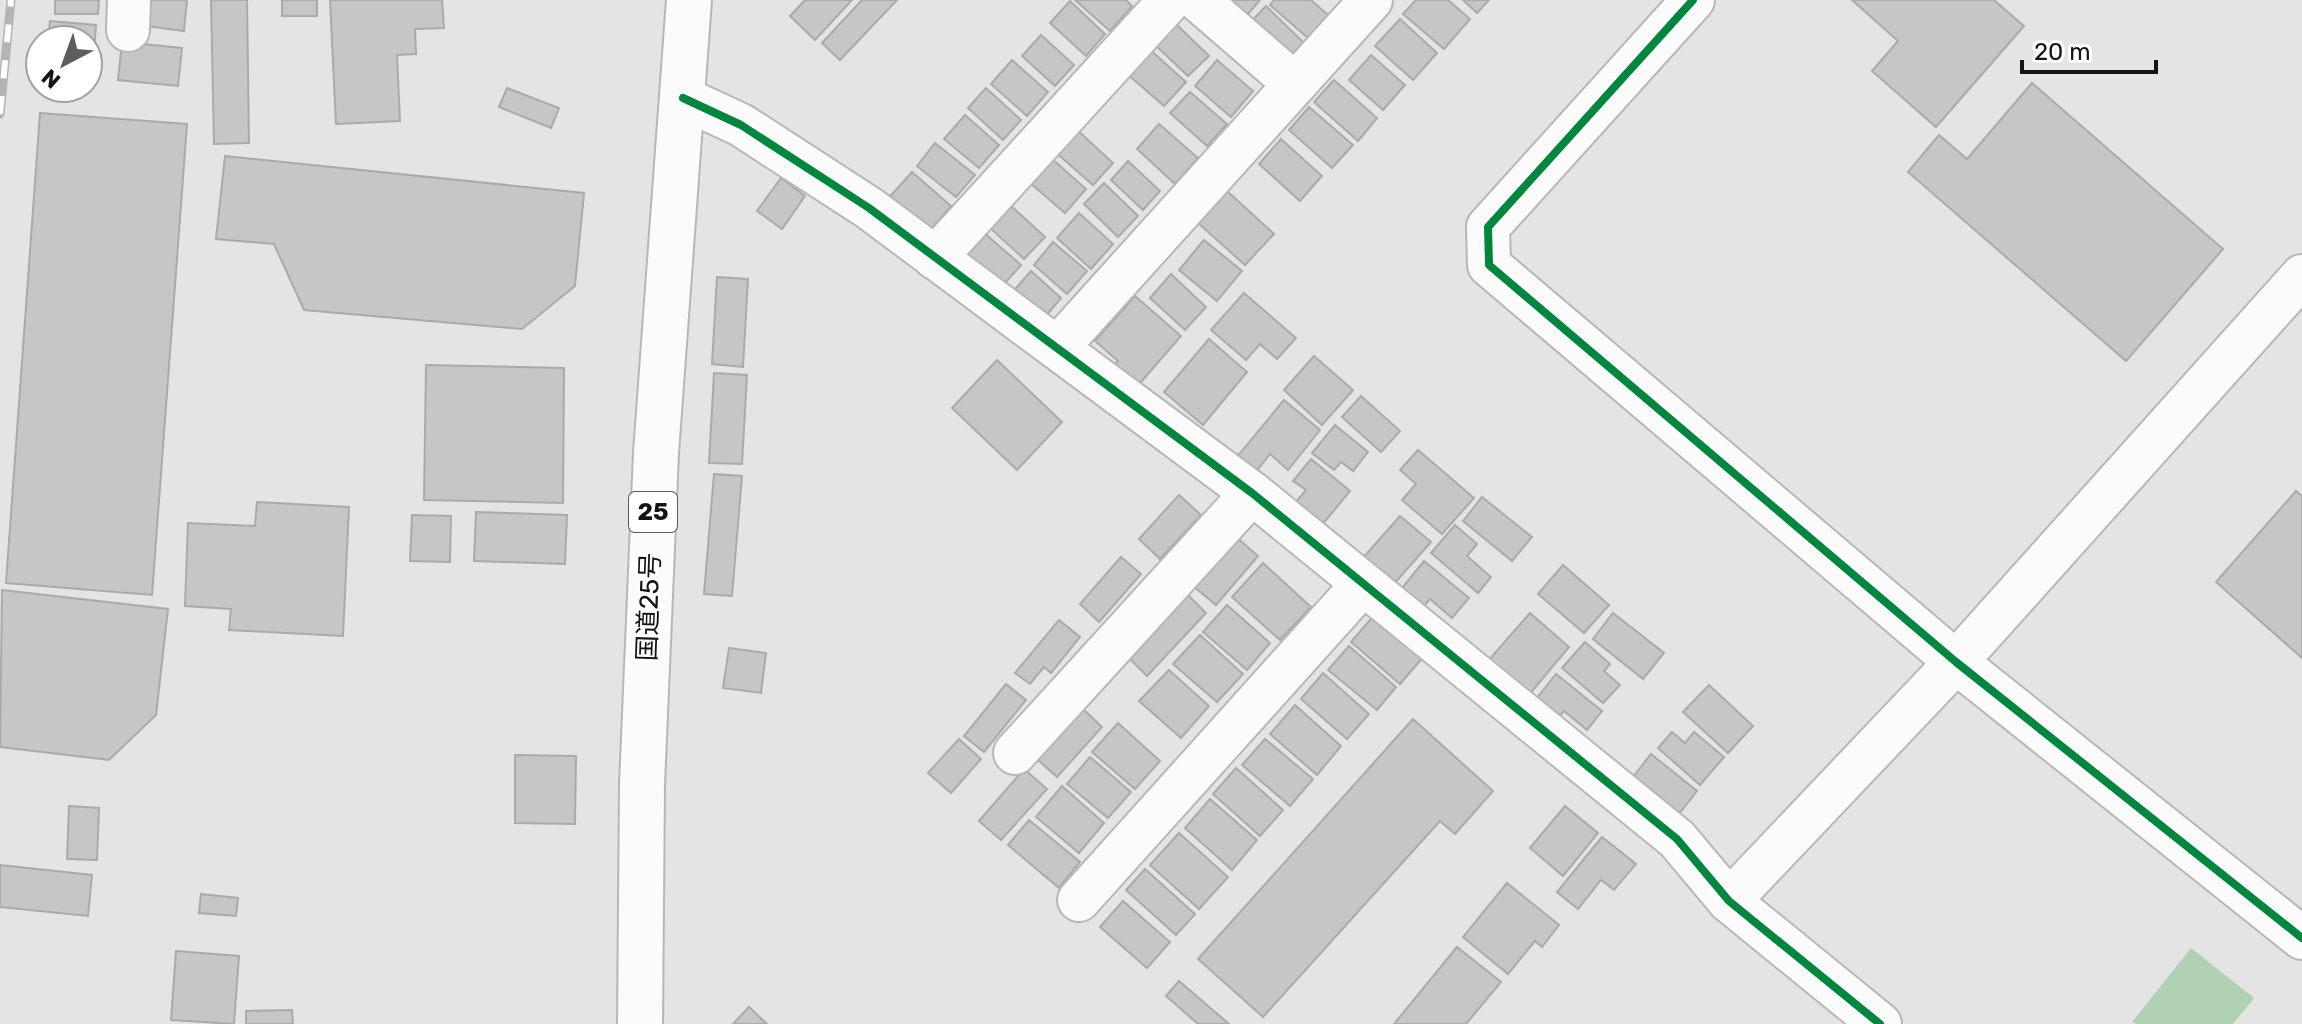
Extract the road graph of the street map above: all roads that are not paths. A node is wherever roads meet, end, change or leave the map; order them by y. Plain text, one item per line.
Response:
1 (689, 0) edge
2 (1170, 0) edge
3 (1198, 0) edge
4 (1371, 0) edge
5 (1693, 0) edge
6 (1295, 84) junction
7 (683, 98) junction
8 (935, 258) junction
9 (2302, 276) edge
10 (1057, 348) junction
11 (1252, 493) junction
12 (1363, 584) junction
13 (1956, 662) junction
14 (1015, 753) dead end
15 (1079, 900) dead end
16 (1729, 901) junction
17 (2302, 938) edge
18 (640, 1024) edge
19 (1880, 1024) edge

1 - 7 highway, 国道25号 / 25
2 - 8 street
3 - 6 street
4 - 6 street
5 - 13 street
6 - 10 street
7 - 8 street
7 - 18 highway, 国道25号 / 25
8 - 10 street
9 - 13 street
10 - 11 street
11 - 12 street
11 - 14 street
12 - 15 street
12 - 16 street
13 - 16 street
13 - 17 street
16 - 19 street

